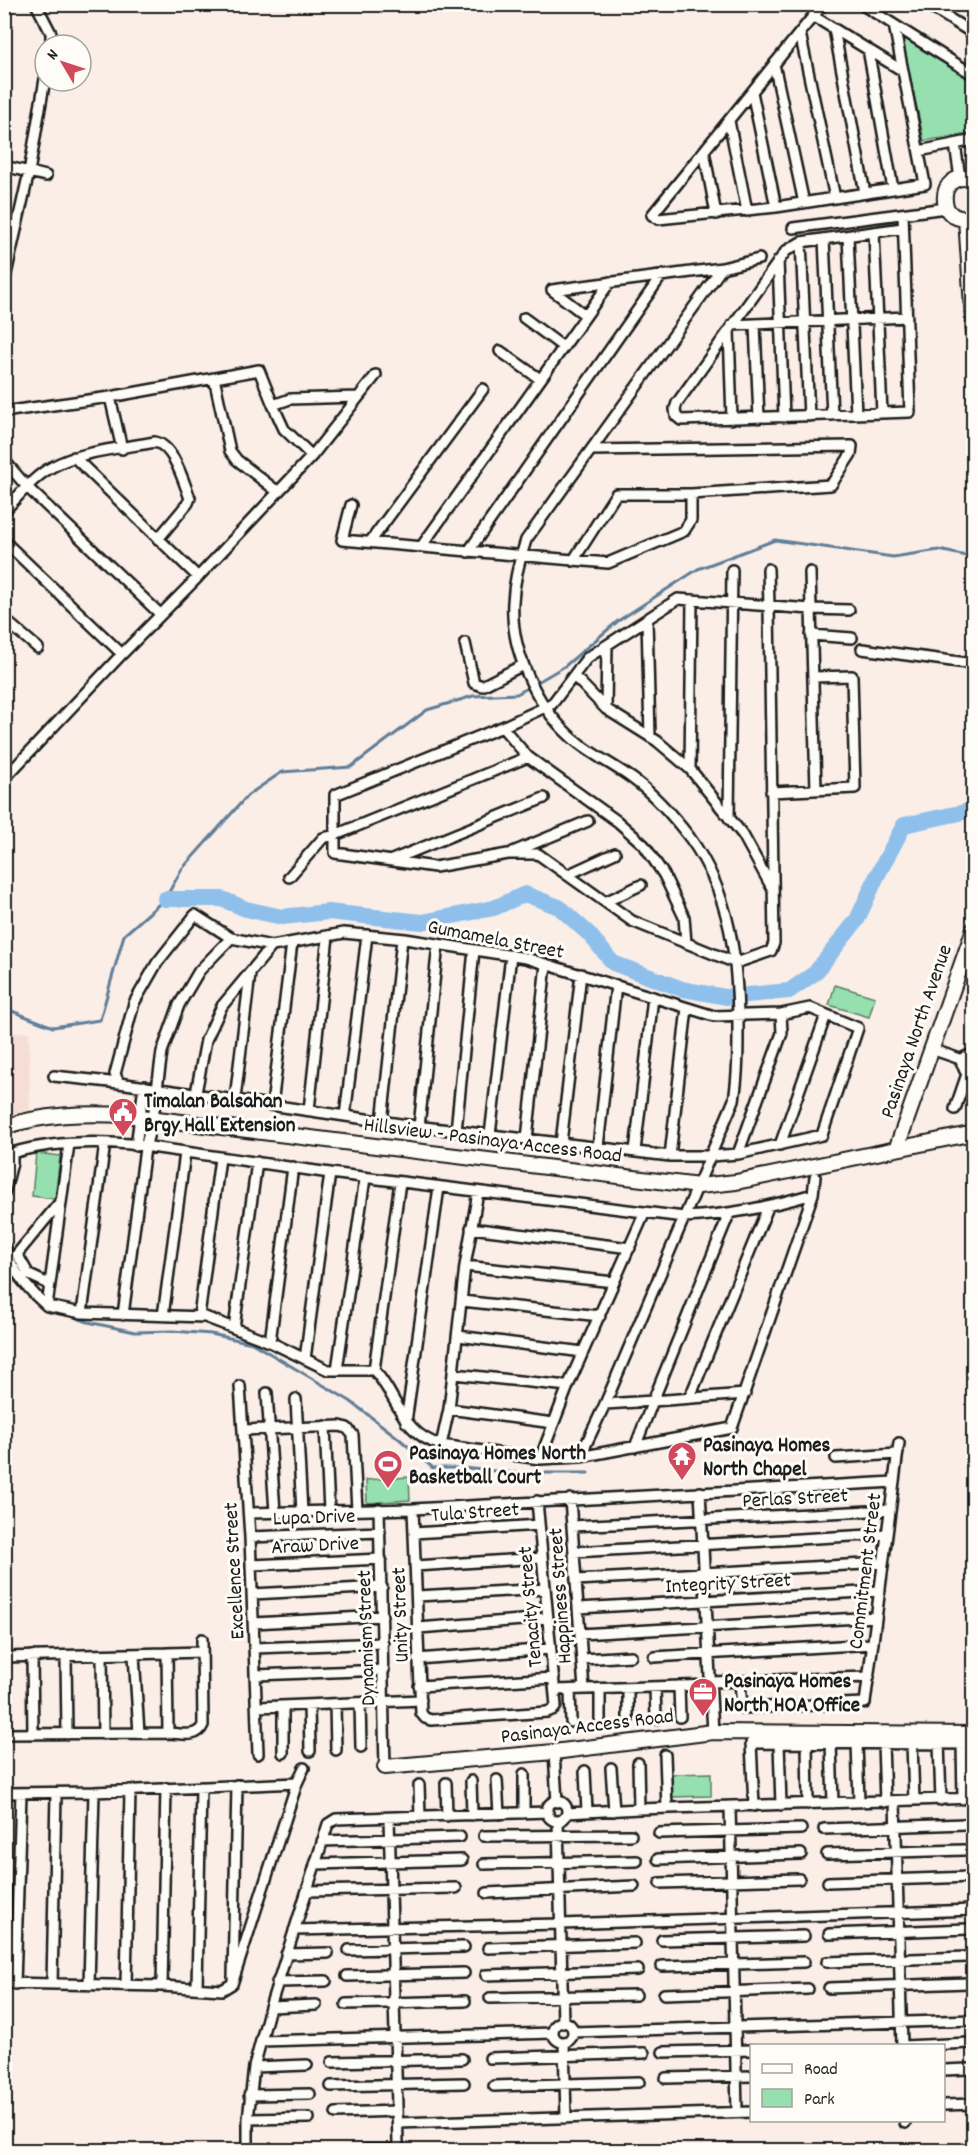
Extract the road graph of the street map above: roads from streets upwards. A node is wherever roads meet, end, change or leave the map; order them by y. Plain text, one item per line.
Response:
1 (36, 4) edge
2 (823, 4) edge
3 (861, 4) edge
4 (883, 4) edge
5 (926, 4) edge
6 (877, 15) junction
7 (813, 16) junction
8 (894, 25) junction
9 (834, 29) junction
10 (51, 33) edge
11 (800, 33) junction
12 (974, 34) edge
13 (868, 49) junction
14 (774, 64) junction
15 (903, 71) junction
16 (974, 75) edge
17 (752, 92) junction
18 (43, 93) edge
19 (729, 121) junction
20 (974, 140) edge
21 (955, 144) junction
22 (704, 151) junction
23 (919, 151) junction
24 (4, 166) edge
25 (29, 172) junction
26 (46, 176) dead end
27 (967, 179) edge
28 (893, 189) junction
29 (865, 193) junction
30 (835, 198) junction
31 (804, 203) junction
32 (776, 207) junction
33 (946, 208) junction
34 (747, 211) junction
35 (716, 214) junction
36 (903, 214) junction
37 (970, 218) edge
38 (793, 228) dead end
39 (903, 228) junction
40 (874, 232) junction
41 (848, 236) junction
42 (824, 239) junction
43 (801, 242) junction
44 (759, 259) dead end
45 (778, 261) junction
46 (722, 267) junction
47 (663, 275) junction
48 (610, 282) junction
49 (4, 283) edge
50 (585, 315) junction
51 (907, 317) junction
52 (524, 318) dead end
53 (878, 319) junction
54 (852, 320) junction
55 (828, 321) junction
56 (804, 322) junction
57 (780, 324) junction
58 (754, 325) junction
59 (731, 328) junction
60 (974, 335) edge
61 (563, 346) junction
62 (500, 351) dead end
63 (376, 375) dead end
64 (214, 378) junction
65 (540, 379) junction
66 (483, 389) dead end
67 (110, 397) junction
68 (357, 397) junction
69 (273, 405) junction
70 (4, 413) edge
71 (882, 413) junction
72 (856, 414) junction
73 (832, 415) junction
74 (809, 416) junction
75 (784, 417) junction
76 (759, 418) junction
77 (732, 419) junction
78 (122, 449) junction
79 (592, 450) junction
80 (312, 456) junction
81 (74, 457) junction
82 (4, 460) edge
83 (27, 488) junction
84 (278, 492) junction
85 (691, 494) junction
86 (351, 506) dead end
87 (4, 511) edge
88 (158, 538) junction
89 (4, 541) edge
90 (370, 542) junction
91 (421, 547) junction
92 (468, 552) junction
93 (521, 556) junction
94 (573, 561) junction
95 (768, 569) dead end
96 (732, 570) dead end
97 (810, 572) dead end
98 (198, 577) junction
99 (692, 600) junction
100 (731, 603) junction
101 (769, 607) junction
102 (811, 609) junction
103 (849, 610) dead end
104 (160, 614) junction
105 (4, 619) edge
106 (647, 619) junction
107 (811, 634) junction
108 (852, 638) dead end
109 (465, 643) dead end
110 (607, 645) junction
111 (38, 648) dead end
112 (862, 650) dead end
113 (122, 654) junction
114 (974, 664) edge
115 (524, 667) junction
116 (574, 676) junction
117 (813, 677) junction
118 (543, 706) junction
119 (606, 709) junction
120 (502, 727) junction
121 (650, 737) junction
122 (528, 757) junction
123 (690, 769) junction
124 (4, 779) edge
125 (816, 790) junction
126 (771, 792) junction
127 (544, 798) dead end
128 (729, 818) junction
129 (588, 821) dead end
130 (335, 835) junction
131 (615, 853) dead end
132 (508, 854) junction
133 (390, 861) junction
134 (567, 875) junction
135 (289, 877) dead end
136 (642, 885) dead end
137 (773, 890) junction
138 (605, 903) junction
139 (974, 929) edge
140 (367, 935) junction
141 (328, 936) junction
142 (231, 938) junction
143 (402, 939) junction
144 (292, 942) junction
145 (686, 943) junction
146 (438, 944) junction
147 (272, 946) junction
148 (474, 950) junction
149 (512, 956) junction
150 (736, 963) junction
151 (546, 964) junction
152 (250, 972) junction
153 (581, 974) junction
154 (616, 985) junction
155 (653, 997) junction
156 (687, 1008) junction
157 (781, 1014) junction
158 (738, 1015) junction
159 (826, 1015) junction
160 (931, 1049) junction
161 (974, 1053) edge
162 (963, 1060) junction
163 (970, 1075) edge
164 (54, 1076) dead end
165 (119, 1083) junction
166 (144, 1086) junction
167 (156, 1087) junction
168 (196, 1094) junction
169 (235, 1099) junction
170 (272, 1105) junction
171 (956, 1109) dead end
172 (309, 1110) junction
173 (345, 1116) junction
174 (147, 1117) junction
175 (382, 1122) junction
176 (4, 1127) edge
177 (419, 1127) junction
178 (456, 1131) junction
179 (974, 1133) edge
180 (490, 1135) junction
181 (527, 1139) junction
182 (105, 1143) junction
183 (561, 1143) junction
184 (69, 1144) junction
185 (780, 1145) junction
186 (140, 1147) junction
187 (598, 1147) junction
188 (897, 1148) junction
189 (635, 1152) junction
190 (185, 1153) junction
191 (738, 1154) junction
192 (670, 1156) junction
193 (711, 1156) junction
194 (220, 1158) junction
195 (256, 1162) junction
196 (292, 1167) junction
197 (330, 1173) junction
198 (816, 1177) dead end
199 (365, 1178) junction
200 (400, 1182) junction
201 (699, 1186) junction
202 (439, 1187) junction
203 (478, 1192) junction
204 (4, 1194) edge
205 (813, 1194) junction
206 (61, 1201) junction
207 (768, 1207) junction
208 (645, 1212) junction
209 (729, 1214) junction
210 (684, 1217) junction
211 (471, 1228) junction
212 (4, 1246) edge
213 (630, 1248) junction
214 (465, 1266) junction
215 (614, 1282) junction
216 (50, 1284) junction
217 (462, 1301) junction
218 (47, 1306) junction
219 (82, 1313) junction
220 (123, 1315) junction
221 (163, 1316) junction
222 (199, 1316) junction
223 (600, 1316) junction
224 (234, 1328) junction
225 (458, 1336) junction
226 (270, 1342) junction
227 (583, 1352) junction
228 (305, 1359) junction
229 (337, 1370) junction
230 (374, 1370) junction
231 (454, 1374) junction
232 (240, 1386) dead end
233 (568, 1386) junction
234 (267, 1394) dead end
235 (745, 1394) junction
236 (690, 1397) junction
237 (296, 1398) dead end
238 (653, 1401) junction
239 (605, 1404) junction
240 (449, 1409) junction
241 (406, 1422) junction
242 (553, 1423) junction
243 (324, 1426) junction
244 (298, 1427) junction
245 (269, 1429) junction
246 (243, 1430) junction
247 (899, 1443) dead end
248 (441, 1445) junction
249 (635, 1447) junction
250 (897, 1454) junction
251 (580, 1457) junction
252 (836, 1458) dead end
253 (540, 1459) junction
254 (894, 1482) junction
255 (700, 1492) junction
256 (570, 1499) junction
257 (537, 1501) junction
258 (379, 1509) junction
259 (413, 1509) junction
260 (357, 1510) junction
261 (890, 1510) junction
262 (329, 1511) junction
263 (274, 1512) junction
264 (302, 1512) junction
265 (249, 1513) junction
266 (702, 1519) junction
267 (539, 1525) junction
268 (572, 1526) junction
269 (380, 1532) junction
270 (414, 1533) junction
271 (887, 1534) junction
272 (250, 1537) junction
273 (703, 1545) junction
274 (574, 1552) junction
275 (381, 1558) junction
276 (542, 1558) junction
277 (883, 1563) junction
278 (252, 1565) junction
279 (415, 1566) junction
280 (705, 1573) junction
281 (576, 1580) junction
282 (381, 1587) junction
283 (546, 1589) junction
284 (880, 1591) junction
285 (253, 1594) junction
286 (417, 1596) junction
287 (706, 1602) junction
288 (578, 1608) junction
289 (382, 1616) junction
290 (548, 1617) junction
291 (876, 1617) junction
292 (254, 1623) junction
293 (708, 1626) junction
294 (418, 1628) junction
295 (580, 1634) junction
296 (202, 1639) dead end
297 (383, 1643) junction
298 (873, 1644) junction
299 (255, 1648) junction
300 (550, 1648) junction
301 (201, 1652) junction
302 (710, 1652) junction
303 (167, 1653) junction
304 (102, 1655) junction
305 (134, 1655) junction
306 (32, 1656) junction
307 (66, 1656) junction
308 (631, 1656) dead end
309 (4, 1657) edge
310 (654, 1657) dead end
311 (417, 1659) junction
312 (582, 1659) junction
313 (384, 1670) junction
314 (256, 1675) junction
315 (869, 1677) junction
316 (554, 1678) junction
317 (740, 1682) junction
318 (712, 1684) junction
319 (419, 1686) junction
320 (679, 1686) junction
321 (655, 1687) junction
322 (628, 1688) junction
323 (584, 1689) junction
324 (600, 1689) junction
325 (555, 1690) junction
326 (570, 1690) junction
327 (421, 1700) junction
328 (385, 1702) junction
329 (360, 1703) junction
330 (335, 1704) junction
331 (309, 1705) junction
332 (283, 1706) junction
333 (258, 1707) junction
334 (680, 1717) dead end
335 (424, 1718) joint
336 (600, 1719) dead end
337 (628, 1719) dead end
338 (656, 1719) dead end
339 (571, 1722) dead end
340 (713, 1732) junction
341 (139, 1733) junction
342 (168, 1733) junction
343 (4, 1734) edge
344 (33, 1734) junction
345 (67, 1734) junction
346 (103, 1734) junction
347 (974, 1734) edge
348 (779, 1743) junction
349 (807, 1743) junction
350 (831, 1743) junction
351 (857, 1743) junction
352 (883, 1743) junction
353 (912, 1743) junction
354 (939, 1743) junction
355 (962, 1744) junction
356 (974, 1744) edge
357 (361, 1747) dead end
358 (336, 1750) dead end
359 (310, 1751) dead end
360 (554, 1752) junction
361 (258, 1754) dead end
362 (283, 1754) dead end
363 (665, 1755) dead end
364 (638, 1763) dead end
365 (385, 1767) joint
366 (612, 1767) dead end
367 (304, 1768) dead end
368 (585, 1771) dead end
369 (524, 1774) dead end
370 (497, 1780) dead end
371 (471, 1781) dead end
372 (297, 1783) junction
373 (446, 1783) dead end
374 (237, 1785) junction
375 (418, 1785) dead end
376 (201, 1787) junction
377 (166, 1788) junction
378 (130, 1790) junction
379 (94, 1792) junction
380 (4, 1793) edge
381 (21, 1793) junction
382 (56, 1793) junction
383 (968, 1799) edge
384 (914, 1800) junction
385 (941, 1800) junction
386 (890, 1801) junction
387 (557, 1802) junction
388 (859, 1802) junction
389 (833, 1803) junction
390 (808, 1804) junction
391 (781, 1805) junction
392 (754, 1806) junction
393 (730, 1807) junction
394 (667, 1808) junction
395 (639, 1809) junction
396 (614, 1811) junction
397 (548, 1812) junction
398 (587, 1812) junction
399 (524, 1813) junction
400 (567, 1813) junction
401 (499, 1814) junction
402 (472, 1815) junction
403 (447, 1816) junction
404 (420, 1817) junction
405 (389, 1818) junction
406 (558, 1821) junction
407 (966, 1824) dead end
408 (896, 1826) junction
409 (801, 1829) dead end
410 (824, 1829) dead end
411 (731, 1831) junction
412 (658, 1833) dead end
413 (632, 1835) dead end
414 (484, 1836) dead end
415 (558, 1836) junction
416 (460, 1837) dead end
417 (390, 1839) junction
418 (322, 1841) junction
419 (964, 1850) dead end
420 (896, 1852) junction
421 (801, 1854) dead end
422 (827, 1854) dead end
423 (731, 1857) junction
424 (658, 1859) dead end
425 (462, 1860) dead end
426 (637, 1861) dead end
427 (390, 1862) junction
428 (559, 1863) junction
429 (315, 1864) junction
430 (484, 1864) dead end
431 (972, 1877) dead end
432 (799, 1879) dead end
433 (897, 1879) junction
434 (732, 1881) junction
435 (828, 1882) dead end
436 (660, 1883) dead end
437 (634, 1886) dead end
438 (456, 1888) dead end
439 (391, 1889) junction
440 (560, 1889) junction
441 (307, 1891) junction
442 (487, 1893) dead end
443 (974, 1910) edge
444 (898, 1913) junction
445 (733, 1918) junction
446 (561, 1924) junction
447 (392, 1928) junction
448 (968, 1929) dead end
449 (294, 1930) junction
450 (899, 1931) junction
451 (829, 1934) dead end
452 (804, 1936) dead end
453 (733, 1938) junction
454 (662, 1940) dead end
455 (635, 1943) dead end
456 (561, 1945) junction
457 (465, 1947) dead end
458 (488, 1948) dead end
459 (393, 1949) junction
460 (349, 1950) dead end
461 (328, 1953) dead end
462 (286, 1954) junction
463 (968, 1957) dead end
464 (900, 1960) junction
465 (804, 1962) dead end
466 (827, 1962) dead end
467 (734, 1964) junction
468 (662, 1966) dead end
469 (638, 1970) dead end
470 (562, 1972) junction
471 (464, 1973) dead end
472 (393, 1974) junction
473 (486, 1975) dead end
474 (347, 1976) dead end
475 (327, 1981) dead end
476 (278, 1982) junction
477 (4, 1983) edge
478 (968, 1983) dead end
479 (15, 1984) junction
480 (52, 1984) junction
481 (232, 1984) junction
482 (89, 1985) junction
483 (126, 1986) junction
484 (162, 1986) junction
485 (900, 1986) junction
486 (197, 1988) junction
487 (829, 1988) dead end
488 (808, 1989) dead end
489 (734, 1992) junction
490 (664, 1994) dead end
491 (636, 1995) dead end
492 (562, 1997) junction
493 (490, 1998) dead end
494 (465, 2001) dead end
495 (394, 2003) junction
496 (346, 2004) dead end
497 (316, 2005) dead end
498 (270, 2007) junction
499 (974, 2020) edge
500 (563, 2022) junction
501 (901, 2022) junction
502 (735, 2028) junction
503 (573, 2032) junction
504 (553, 2033) junction
505 (395, 2038) junction
506 (261, 2041) junction
507 (564, 2042) junction
508 (970, 2043) dead end
509 (903, 2044) edge
510 (945, 2044) edge
511 (736, 2050) junction
512 (750, 2050) edge
513 (663, 2052) dead end
514 (644, 2053) dead end
515 (564, 2055) junction
516 (490, 2058) dead end
517 (462, 2059) dead end
518 (396, 2060) junction
519 (332, 2062) dead end
520 (306, 2065) dead end
521 (254, 2067) junction
522 (968, 2069) dead end
523 (945, 2070) edge
524 (736, 2076) junction
525 (750, 2076) edge
526 (666, 2078) dead end
527 (639, 2082) dead end
528 (464, 2083) dead end
529 (565, 2084) junction
530 (397, 2085) junction
531 (331, 2086) dead end
532 (494, 2086) dead end
533 (310, 2094) dead end
534 (249, 2095) junction
535 (974, 2104) edge
536 (945, 2105) edge
537 (397, 2112) junction
538 (737, 2112) junction
539 (750, 2112) edge
540 (336, 2113) dead end
541 (309, 2118) dead end
542 (566, 2118) junction
543 (248, 2119) junction
544 (398, 2123) junction
545 (250, 2151) edge
546 (366, 2151) edge

1 - 10 street
2 - 7 street
3 - 6 street
4 - 6 street
5 - 12 street
6 - 8 street
7 - 9 street
7 - 11 street
8 - 15 street
8 - 16 street
9 - 13 street
9 - 29 street
11 - 14 street
11 - 30 street
13 - 15 street
13 - 28 street
14 - 17 street
14 - 31 street
15 - 23 street
17 - 19 street
17 - 32 street
18 - 25 street
19 - 22 street
19 - 34 street
20 - 21 street
21 - 23 street
21 - 27 street
22 - 35 street
22 - 35 street
23 - 28 street
24 - 25 street
25 - 26 street
25 - 49 street
27 - 33 street
28 - 29 street
29 - 30 street
30 - 31 street
31 - 32 street
32 - 34 street
33 - 36 street
33 - 37 street
34 - 35 street
36 - 38 street
36 - 39 street
37 - 60 street
39 - 40 street
39 - 51 street
40 - 41 street
40 - 53 street
41 - 42 street
41 - 54 street
42 - 43 street
42 - 55 street
43 - 45 street
43 - 56 street
44 - 46 street
45 - 57 street
45 - 59 street
46 - 47 street
46 - 79 street
47 - 48 street
47 - 92 street
48 - 50 street
48 - 50 street
50 - 61 street
51 - 53 street
51 - 71 street
52 - 61 street
53 - 54 street
53 - 71 street
54 - 55 street
54 - 72 street
55 - 56 street
55 - 73 street
56 - 57 street
56 - 74 street
57 - 58 street
57 - 75 street
58 - 59 street
58 - 76 street
59 - 77 street
59 - 77 street
61 - 65 street
62 - 65 street
63 - 68 street
64 - 67 street
64 - 69 street
64 - 84 street
65 - 91 street
66 - 90 street
67 - 70 street
67 - 78 street
68 - 69 street
68 - 80 street
69 - 80 street
71 - 72 street
72 - 73 street
73 - 74 street
74 - 75 street
75 - 76 street
76 - 77 street
78 - 81 street
78 - 88 street
79 - 85 street
79 - 93 street
80 - 84 street
81 - 83 street
81 - 88 street
82 - 83 street
83 - 87 street
83 - 104 street
84 - 98 street
85 - 94 street
85 - 94 street
86 - 90 street
88 - 98 street
89 - 113 street
90 - 91 street
91 - 92 street
92 - 93 street
93 - 94 street
93 - 115 street
95 - 101 street
96 - 100 street
97 - 102 street
98 - 104 street
99 - 100 street
99 - 106 street
99 - 123 street
100 - 101 street
100 - 128 street
101 - 102 street
101 - 126 street
102 - 103 street
102 - 107 street
104 - 113 street
105 - 111 street
106 - 110 street
106 - 121 street
107 - 108 street
107 - 117 street
109 - 115 street
110 - 116 street
110 - 119 street
112 - 114 street
113 - 124 street
115 - 118 street
116 - 118 street
116 - 119 street
117 - 125 street
117 - 125 street
118 - 120 street
118 - 150 street
119 - 121 street
120 - 122 street
120 - 130 street
121 - 123 street
122 - 130 street
122 - 145 street
123 - 128 street
125 - 126 street
126 - 137 street
127 - 133 street
128 - 137 street
129 - 132 street
130 - 133 street
130 - 135 street
131 - 134 street
132 - 133 street
132 - 134 street
134 - 138 street
136 - 138 street
137 - 150 street
138 - 145 street
139 - 160 street, Pasinaya North Avenue
140 - 141 street, Gumamela Street
140 - 143 street, Gumamela Street
140 - 173 street
141 - 144 street, Gumamela Street
141 - 172 street
142 - 147 street, Gumamela Street
142 - 165 street, Gumamela Street
142 - 167 street
143 - 146 street, Gumamela Street
143 - 175 street
144 - 147 street, Gumamela Street
144 - 170 street
145 - 150 street
146 - 148 street, Gumamela Street
146 - 177 street
147 - 152 street
148 - 149 street, Gumamela Street
148 - 178 street
149 - 151 street, Gumamela Street
149 - 180 street
150 - 158 street
151 - 153 street, Gumamela Street
151 - 181 street
152 - 168 street
152 - 169 street
153 - 154 street, Gumamela Street
153 - 183 street
154 - 155 street, Gumamela Street
154 - 187 street
155 - 156 street, Gumamela Street
155 - 189 street
156 - 158 street, Gumamela Street
156 - 192 street
157 - 158 street, Gumamela Street
157 - 159 street, Gumamela Street
157 - 191 street
158 - 193 street
159 - 185 street
159 - 185 street, Gumamela Street
160 - 162 street
160 - 188 street, Pasinaya North Avenue
161 - 162 street
162 - 163 street
163 - 171 street
164 - 165 street
165 - 166 street
166 - 167 street
166 - 174 street
167 - 168 street
167 - 174 street
168 - 169 street
169 - 170 street
170 - 172 street
172 - 173 street
173 - 175 street
174 - 176 street, Hillsview - Pasinaya Access Road
174 - 186 street
174 - 201 street, Hillsview - Pasinaya Access Road
175 - 177 street
177 - 178 street
178 - 180 street
179 - 188 street, Hillsview - Pasinaya Access Road
180 - 181 street
181 - 183 street
182 - 184 street
182 - 186 street
182 - 219 street
183 - 187 street
184 - 204 street
184 - 206 street
185 - 191 street
186 - 190 street
186 - 220 street
187 - 189 street
188 - 201 street, Hillsview - Pasinaya Access Road
189 - 192 street
190 - 194 street
190 - 221 street
191 - 193 street
192 - 193 street
193 - 201 street
194 - 195 street
194 - 222 street
195 - 196 street
195 - 224 street
196 - 197 street
196 - 226 street
197 - 199 street
197 - 228 street
198 - 205 street
199 - 200 street
199 - 229 street
200 - 202 street
200 - 230 street
201 - 210 street
202 - 203 street
202 - 241 street
203 - 208 street
203 - 211 street
205 - 207 street
205 - 235 street
206 - 216 street
206 - 216 street
207 - 209 street
207 - 236 street
208 - 210 street
208 - 213 street
209 - 210 street
209 - 238 street
210 - 239 street
211 - 213 street
211 - 214 street
212 - 218 street
213 - 215 street
214 - 215 street
214 - 217 street
215 - 223 street
216 - 218 street
217 - 223 street
217 - 225 street
218 - 219 street
219 - 220 street
220 - 221 street
221 - 222 street
222 - 224 street
223 - 227 street
224 - 226 street
225 - 227 street
225 - 231 street
226 - 228 street
227 - 233 street
228 - 229 street
229 - 230 street
230 - 241 street
231 - 233 street
231 - 240 street
232 - 246 street, Excellence Street
233 - 242 street
234 - 245 street
235 - 236 street
235 - 249 street
236 - 238 street
237 - 244 street
238 - 239 street
238 - 249 street
239 - 251 street
240 - 242 street
240 - 248 street
241 - 248 street
242 - 253 street
243 - 244 street
243 - 260 street
243 - 262 street
244 - 245 street
244 - 264 street
245 - 246 street
245 - 263 street
246 - 265 street, Excellence Street
247 - 250 street, Commitment Street
248 - 253 street
249 - 251 street
250 - 252 street
250 - 254 street, Commitment Street
251 - 253 street
254 - 255 street
254 - 261 street, Commitment Street
255 - 256 street
255 - 266 street
256 - 257 street
256 - 268 street, Happiness Street
257 - 259 street
257 - 267 street, Tenacity Street
258 - 259 street
258 - 260 street
258 - 269 street, Dynamism Street
259 - 270 street, Unity Street
260 - 262 street
261 - 266 street, Perlas Street
261 - 271 street, Commitment Street
262 - 264 street
263 - 264 street
263 - 265 street
265 - 272 street, Excellence Street
266 - 268 street, Perlas Street
266 - 273 street
267 - 270 street, Tula Street
267 - 276 street, Tenacity Street
268 - 274 street, Happiness Street
269 - 272 street, Lupa Drive
269 - 275 street, Dynamism Street
270 - 279 street, Unity Street
271 - 273 street
271 - 277 street, Commitment Street
272 - 278 street, Excellence Street
273 - 274 street
273 - 280 street
274 - 281 street, Happiness Street
275 - 278 street, Araw Drive
275 - 282 street, Dynamism Street
276 - 279 street
276 - 283 street, Tenacity Street
277 - 280 street
277 - 284 street, Commitment Street
278 - 285 street, Excellence Street
279 - 286 street, Unity Street
280 - 281 street
280 - 287 street
281 - 288 street, Happiness Street
282 - 285 street
282 - 289 street, Dynamism Street
283 - 286 street
283 - 290 street, Tenacity Street
284 - 287 street, Integrity Street
284 - 291 street, Commitment Street
285 - 292 street, Excellence Street
286 - 294 street, Unity Street
287 - 288 street, Integrity Street
287 - 293 street
288 - 295 street, Happiness Street
289 - 292 street
289 - 297 street, Dynamism Street
290 - 294 street
290 - 300 street, Tenacity Street
291 - 293 street
291 - 298 street, Commitment Street
292 - 299 street, Excellence Street
293 - 295 street
293 - 302 street
294 - 311 street, Unity Street
295 - 312 street, Happiness Street
296 - 301 street
297 - 299 street
297 - 313 street, Dynamism Street
298 - 302 street
298 - 315 street, Commitment Street
299 - 314 street, Excellence Street
300 - 311 street
300 - 316 street, Tenacity Street
301 - 303 street
301 - 342 street
302 - 310 street
302 - 318 street
303 - 305 street
303 - 342 street
304 - 305 street
304 - 307 street
304 - 346 street
305 - 341 street
306 - 307 street
306 - 309 street
306 - 344 street
307 - 345 street
308 - 312 street
311 - 319 street, Unity Street
312 - 323 street, Happiness Street
313 - 314 street
313 - 328 street, Dynamism Street
314 - 333 street, Excellence Street
315 - 317 street
315 - 317 street, Commitment Street
316 - 319 street
316 - 325 street, Tenacity Street
317 - 318 street
318 - 320 street
318 - 340 street
319 - 327 street, Unity Street
320 - 321 street
320 - 334 street
321 - 322 street
321 - 338 street
322 - 324 street
322 - 337 street
323 - 324 street
323 - 326 street
324 - 336 street
325 - 326 street
325 - 335 street, Tenacity Street
326 - 339 street
327 - 328 street
327 - 335 street, Unity Street
328 - 329 street
328 - 365 street, Dynamism Street
329 - 330 street
329 - 357 street
330 - 331 street
330 - 358 street
331 - 332 street
331 - 359 street
332 - 333 street
332 - 362 street
333 - 361 street, Excellence Street
340 - 347 street, Pasinaya Access Road
340 - 360 street, Pasinaya Access Road
341 - 342 street
341 - 346 street
343 - 344 street
344 - 345 street
345 - 346 street
348 - 349 street
348 - 391 street
348 - 392 street
349 - 350 street
349 - 390 street
350 - 351 street
350 - 389 street
351 - 352 street
351 - 388 street
352 - 353 street
352 - 386 street
353 - 354 street
353 - 384 street
354 - 355 street
354 - 385 street
355 - 356 street
355 - 383 street
360 - 365 street, Pasinaya Access Road
360 - 387 street
363 - 394 street
364 - 395 street
366 - 396 street
367 - 372 street
368 - 398 street
369 - 399 street
370 - 401 street
371 - 402 street
372 - 374 street
372 - 481 street
373 - 403 street
374 - 376 street
374 - 481 street
375 - 404 street
376 - 377 street
376 - 486 street
377 - 378 street
377 - 484 street
378 - 379 street
378 - 483 street
379 - 382 street
379 - 482 street
380 - 381 street
381 - 382 street
381 - 479 street
382 - 480 street
383 - 385 street
384 - 385 street
384 - 386 street
386 - 388 street
386 - 408 street
387 - 397 street
387 - 400 street
388 - 389 street
389 - 390 street
390 - 391 street
391 - 392 street
392 - 393 street
393 - 394 street
393 - 411 street
394 - 395 street
395 - 396 street
396 - 398 street
397 - 399 street
397 - 406 street
398 - 400 street
399 - 401 street
400 - 406 street
401 - 402 street
402 - 403 street
403 - 404 street
404 - 405 street
405 - 417 street
405 - 418 street
406 - 415 street
407 - 408 street
408 - 410 street
408 - 420 street
409 - 411 street
411 - 412 street
411 - 423 street
413 - 415 street
414 - 415 street
415 - 428 street
416 - 417 street
417 - 418 street
417 - 427 street
418 - 429 street
419 - 420 street
420 - 422 street
420 - 433 street
421 - 423 street
423 - 424 street
423 - 434 street
425 - 427 street
426 - 428 street
427 - 429 street
427 - 439 street
428 - 430 street
428 - 440 street
429 - 441 street
431 - 433 street
432 - 434 street
433 - 435 street
433 - 444 street
434 - 436 street
434 - 445 street
437 - 440 street
438 - 439 street
439 - 441 street
439 - 447 street
440 - 442 street
440 - 446 street
441 - 449 street
443 - 444 street
444 - 445 street
444 - 450 street
445 - 446 street
445 - 453 street
446 - 447 street
446 - 456 street
447 - 449 street
447 - 459 street
448 - 450 street
449 - 462 street
450 - 451 street
450 - 464 street
452 - 453 street
453 - 454 street
453 - 467 street
455 - 456 street
456 - 458 street
456 - 470 street
457 - 459 street
459 - 460 street
459 - 472 street
461 - 462 street
462 - 476 street
463 - 464 street
464 - 466 street
464 - 485 street
465 - 467 street
467 - 468 street
467 - 489 street
469 - 470 street
470 - 473 street
470 - 492 street
471 - 472 street
472 - 474 street
472 - 495 street
475 - 476 street
476 - 498 street
477 - 479 street
478 - 485 street
479 - 480 street
480 - 482 street
481 - 486 street
482 - 483 street
483 - 484 street
484 - 486 street
485 - 487 street
485 - 501 street
488 - 489 street
489 - 490 street
489 - 502 street
491 - 492 street
492 - 493 street
492 - 500 street
494 - 495 street
495 - 496 street
495 - 505 street
497 - 498 street
498 - 506 street
499 - 501 street
500 - 503 street
500 - 504 street
501 - 502 street
501 - 509 street
502 - 503 street
502 - 511 street
503 - 507 street
504 - 505 street
504 - 507 street
505 - 506 street
505 - 518 street
506 - 521 street
507 - 515 street
508 - 510 street
511 - 512 street
511 - 513 street
511 - 524 street
514 - 515 street
515 - 516 street
515 - 529 street
517 - 518 street
518 - 519 street
518 - 530 street
520 - 521 street
521 - 534 street
522 - 523 street
524 - 525 street
524 - 526 street
524 - 538 street
527 - 529 street
528 - 530 street
529 - 532 street
529 - 542 street
530 - 531 street
530 - 537 street
533 - 534 street
534 - 543 street
535 - 536 street
537 - 540 street
537 - 544 street
538 - 539 street
538 - 542 street
541 - 543 street
542 - 544 street
543 - 545 street
544 - 546 street

